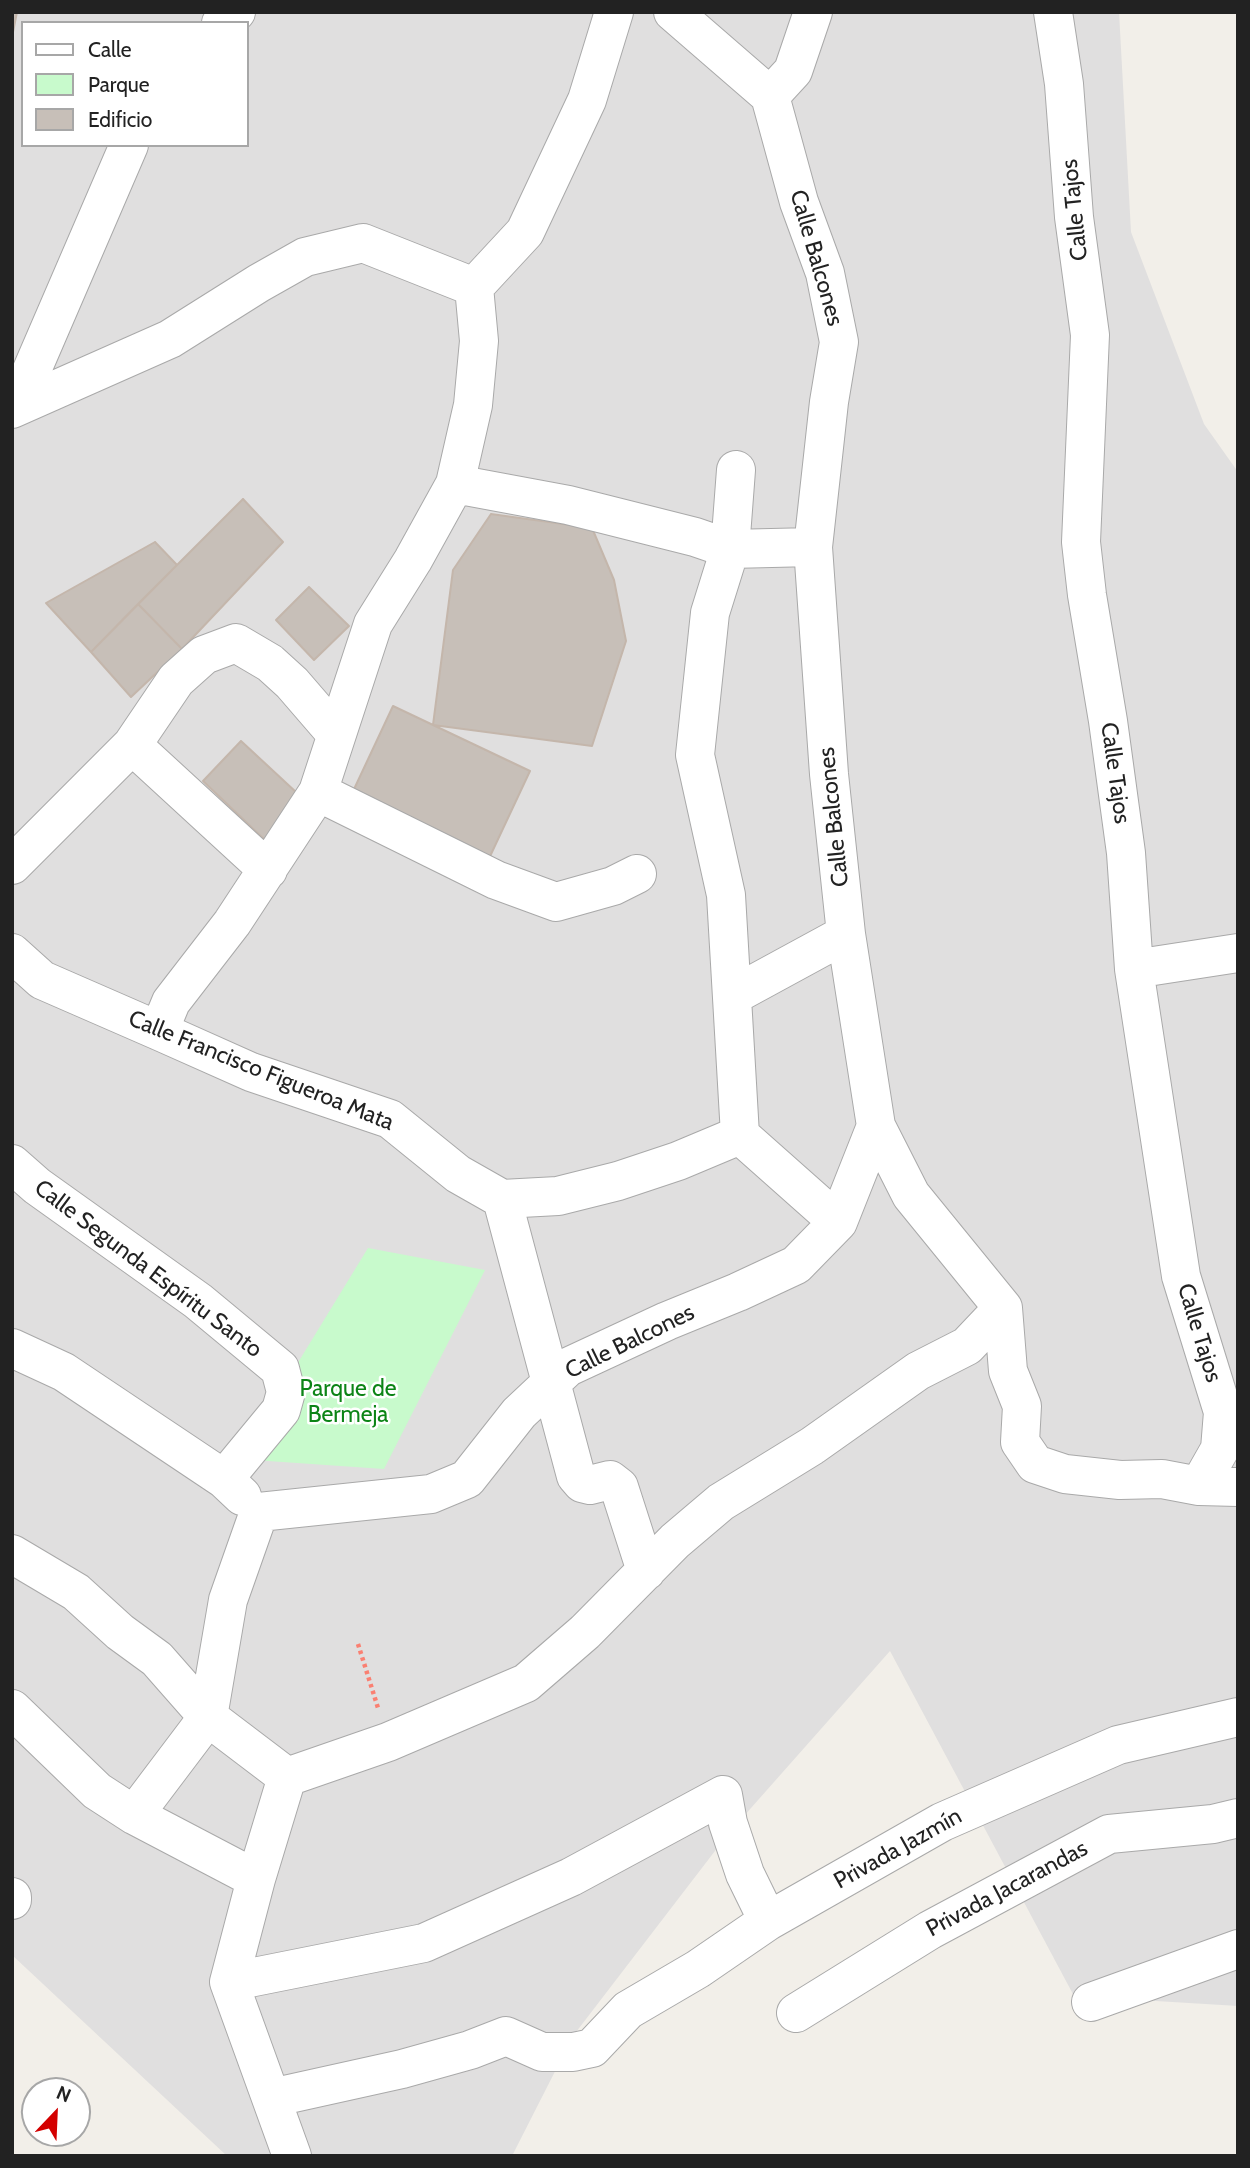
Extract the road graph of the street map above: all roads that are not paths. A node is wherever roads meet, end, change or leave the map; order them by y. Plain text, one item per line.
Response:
1 (614, 12) edge
2 (673, 12) edge
3 (813, 12) edge
4 (1053, 12) edge
5 (770, 96) junction
6 (128, 147) edge
7 (474, 287) junction
8 (14, 408) edge
9 (736, 470) dead end
10 (455, 484) junction
11 (813, 547) junction
12 (730, 549) junction
13 (335, 734) junction
14 (132, 746) junction
15 (318, 792) junction
16 (12, 865) edge
17 (268, 870) junction
18 (637, 874) dead end
19 (846, 934) junction
20 (12, 953) edge
21 (1238, 953) edge
22 (1134, 969) junction
23 (732, 996) junction
24 (159, 1031) junction
25 (876, 1126) junction
26 (740, 1135) junction
27 (12, 1164) edge
28 (502, 1199) junction
29 (838, 1222) junction
30 (1003, 1308) junction
31 (12, 1348) edge
32 (552, 1381) junction
33 (224, 1479) junction
34 (1224, 1486) edge
35 (259, 1512) junction
36 (12, 1554) edge
37 (646, 1571) junction
38 (12, 1710) edge
39 (208, 1717) junction
40 (1238, 1717) edge
41 (287, 1777) junction
42 (134, 1815) junction
43 (1238, 1818) edge
44 (256, 1879) junction
45 (768, 1921) junction
46 (1238, 1950) edge
47 (229, 1982) junction
48 (1091, 2002) dead end
49 (796, 2013) dead end
50 (271, 2098) junction
51 (292, 2156) edge

1 - 7 street
2 - 5 street
3 - 5 street
4 - 22 street, Calle Tajos
5 - 11 street, Calle Balcones
6 - 8 street
7 - 8 street
7 - 10 street
9 - 12 street
10 - 12 street
10 - 13 street
11 - 12 street
11 - 19 street, Calle Balcones
12 - 23 street
13 - 14 street
13 - 15 street
14 - 16 street
14 - 17 street
15 - 17 street
15 - 18 street
17 - 24 street
19 - 23 street
19 - 25 street, Calle Balcones
20 - 24 street, Calle Francisco Figueroa Mata
21 - 22 street
22 - 34 street, Calle Tajos
23 - 26 street
24 - 28 street, Calle Francisco Figueroa Mata
25 - 29 street, Calle Balcones
25 - 30 street, Calle Balcones
26 - 28 street
26 - 29 street
27 - 33 street, Calle Segunda Espíritu Santo
28 - 32 street
29 - 32 street, Calle Balcones
30 - 34 street
30 - 37 street
31 - 33 street
32 - 35 street, Calle Balcones
32 - 37 street
33 - 35 street
35 - 39 street
36 - 39 street
37 - 41 street
38 - 42 street
39 - 41 street
39 - 42 street
40 - 45 street, Privada Jazmín
41 - 44 street
42 - 44 street
43 - 49 street, Privada Jacarandas
44 - 47 street
45 - 47 street
45 - 50 street, Privada Jazmín
46 - 48 street
47 - 50 street
50 - 51 street

